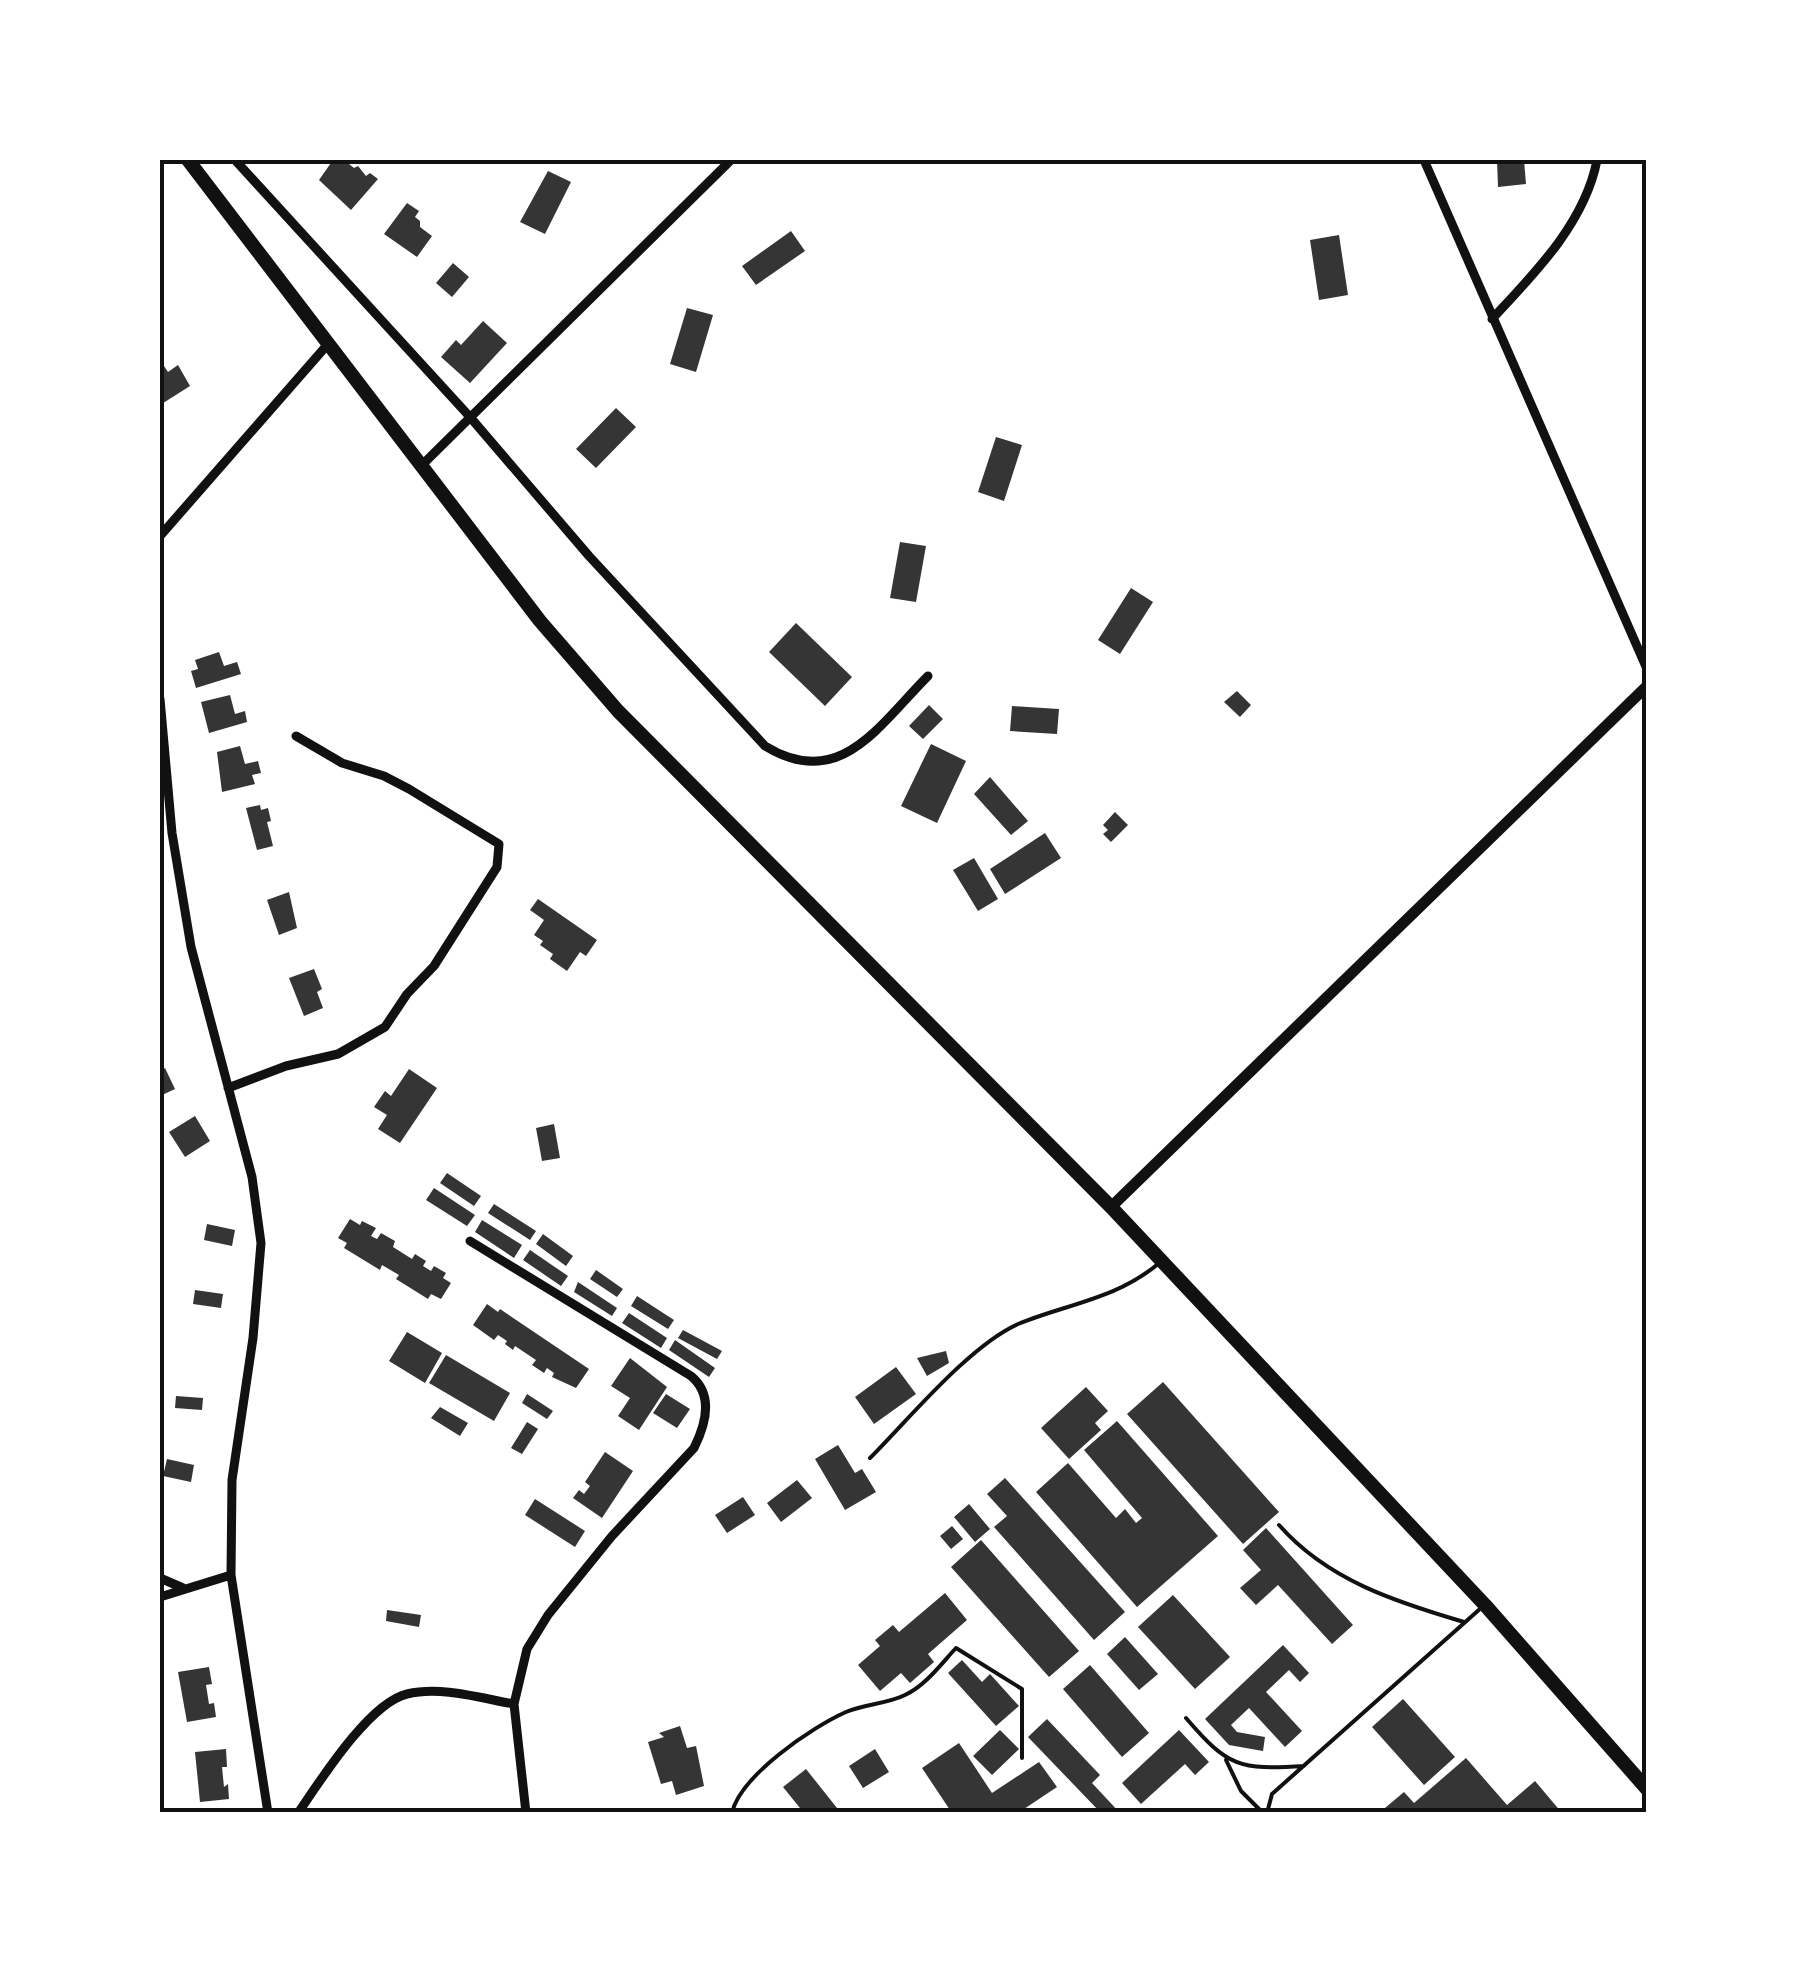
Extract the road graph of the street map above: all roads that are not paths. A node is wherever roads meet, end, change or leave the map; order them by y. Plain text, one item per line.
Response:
1 (188, 160) edge
2 (235, 160) edge
3 (731, 160) edge
4 (1424, 160) edge
5 (1597, 160) edge
6 (1492, 319) junction
7 (328, 344) junction
8 (470, 417) junction
9 (421, 466) junction
10 (160, 536) edge
11 (1647, 670) edge
12 (928, 676) dead end
13 (1647, 686) edge
14 (160, 699) edge
15 (296, 736) dead end
16 (228, 1088) junction
17 (1110, 1207) junction
18 (470, 1241) dead end
19 (1162, 1262) junction
20 (870, 1458) dead end
21 (1280, 1525) dead end
22 (231, 1575) junction
23 (160, 1578) edge
24 (183, 1588) junction
25 (160, 1597) edge
26 (1484, 1605) junction
27 (1464, 1622) junction
28 (514, 1704) junction
29 (1186, 1718) dead end
30 (1022, 1758) dead end
31 (1225, 1759) junction
32 (1304, 1766) junction
33 (1647, 1789) edge
34 (268, 1813) edge
35 (298, 1813) edge
36 (526, 1813) edge
37 (732, 1813) edge
38 (1265, 1813) edge

1 - 7 highway
2 - 8 street
3 - 8 street
4 - 6 street
5 - 6 street
6 - 11 street
7 - 9 highway
7 - 10 street
8 - 9 street
8 - 12 street
9 - 17 highway
13 - 17 main road
14 - 16 street
15 - 16 street
16 - 22 street
17 - 19 highway
18 - 28 street
19 - 20 lane
19 - 26 highway
21 - 27 lane
22 - 24 street
22 - 34 street
23 - 24 street
24 - 25 street
26 - 27 lane
26 - 33 highway
27 - 32 lane
28 - 35 street
28 - 36 street
29 - 31 lane
30 - 37 lane
31 - 32 lane
31 - 38 lane
32 - 38 lane

